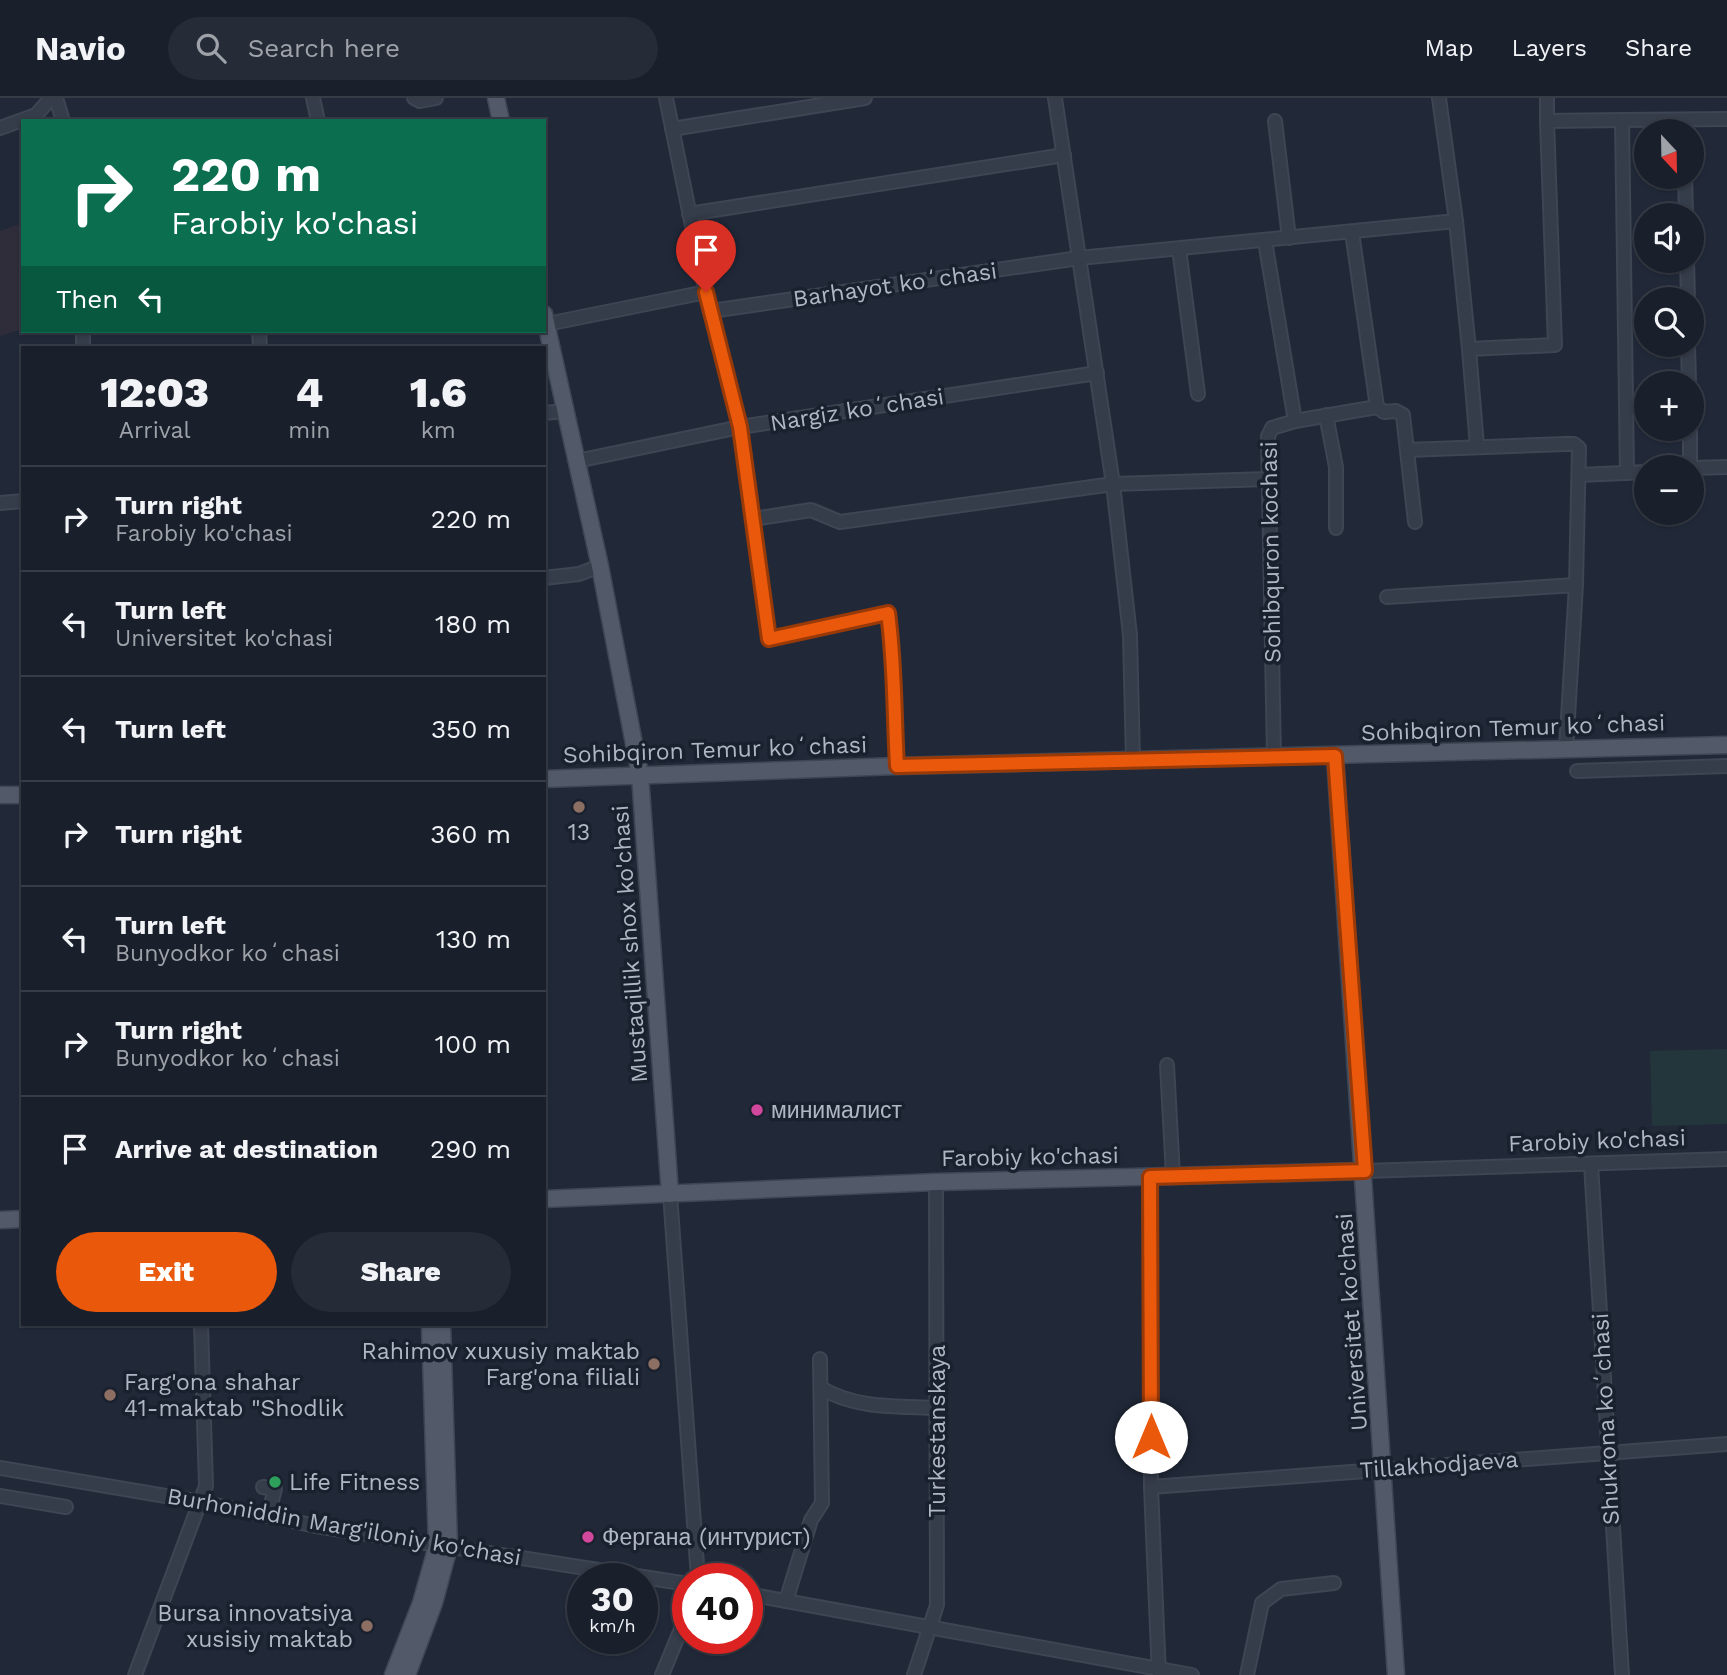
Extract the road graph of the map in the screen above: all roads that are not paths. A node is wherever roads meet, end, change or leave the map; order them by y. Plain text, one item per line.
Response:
1 (51, 98) edge
2 (56, 98) edge
3 (313, 98) edge
4 (414, 98) edge
5 (436, 98) edge
6 (496, 98) edge
7 (666, 98) edge
8 (865, 98) edge
9 (1055, 98) edge
10 (1439, 98) edge
11 (1547, 98) edge
12 (25, 119) edge
13 (62, 119) edge
14 (318, 119) edge
15 (501, 119) edge
16 (1727, 119) edge
17 (21, 120) edge
18 (1622, 120) junction
19 (1275, 121) dead end
20 (1547, 121) junction
21 (1634, 121) edge
22 (1704, 122) edge
23 (0, 128) edge
24 (672, 129) junction
25 (1064, 155) junction
26 (689, 214) junction
27 (1456, 221) junction
28 (1352, 232) junction
29 (1289, 238) junction
30 (1265, 241) junction
31 (1179, 249) junction
32 (1079, 258) junction
33 (706, 292) junction
34 (711, 312) junction
35 (546, 319) edge
36 (546, 324) edge
37 (1469, 349) junction
38 (1097, 373) junction
39 (1198, 394) dead end
40 (1377, 407) junction
41 (565, 411) junction
42 (546, 413) edge
43 (1326, 415) junction
44 (1295, 421) junction
45 (740, 427) junction
46 (1476, 446) junction
47 (1407, 450) junction
48 (577, 461) junction
49 (1727, 467) edge
50 (1704, 468) edge
51 (1634, 472) edge
52 (1627, 473) junction
53 (1579, 475) junction
54 (1268, 479) junction
55 (1113, 484) junction
56 (21, 501) edge
57 (0, 503) edge
58 (753, 520) junction
59 (1415, 522) dead end
60 (1336, 528) dead end
61 (600, 566) junction
62 (546, 578) edge
63 (1576, 585) junction
64 (1387, 597) dead end
65 (1727, 745) edge
66 (1566, 750) junction
67 (1335, 756) junction
68 (1274, 757) junction
69 (1133, 760) junction
70 (1727, 765) edge
71 (897, 766) junction
72 (1577, 771) dead end
73 (640, 775) junction
74 (546, 779) edge
75 (0, 795) edge
76 (21, 795) edge
77 (1167, 1065) dead end
78 (1727, 1159) edge
79 (1591, 1164) junction
80 (1365, 1171) junction
81 (1173, 1176) junction
82 (1150, 1177) junction
83 (936, 1182) junction
84 (670, 1194) junction
85 (546, 1199) edge
86 (21, 1219) edge
87 (0, 1220) edge
88 (201, 1326) edge
89 (430, 1326) edge
90 (442, 1326) edge
91 (820, 1359) dead end
92 (821, 1388) junction
93 (937, 1408) junction
94 (1727, 1444) edge
95 (1608, 1453) junction
96 (0, 1468) edge
97 (1384, 1469) junction
98 (1151, 1487) junction
99 (274, 1488) dead end
100 (0, 1496) edge
101 (201, 1502) junction
102 (66, 1507) dead end
103 (268, 1516) junction
104 (443, 1546) junction
105 (697, 1563) edge
106 (672, 1582) edge
107 (1334, 1583) dead end
108 (763, 1597) edge
109 (786, 1601) junction
110 (932, 1626) junction
111 (672, 1651) edge
112 (1160, 1672) edge
113 (135, 1675) edge
114 (393, 1675) edge
115 (407, 1675) edge
116 (662, 1675) edge
117 (914, 1675) edge
118 (1192, 1675) edge
119 (1247, 1675) edge
120 (1396, 1675) edge
121 (1622, 1675) edge

1 - 12 street
2 - 13 street
3 - 14 street
4 - 5 street
6 - 15 main road
7 - 24 street
8 - 24 street
9 - 25 street
10 - 27 street
11 - 20 street
16 - 22 street
17 - 23 street
18 - 20 street
18 - 21 street
18 - 52 street
19 - 29 street
20 - 37 street
24 - 26 street
25 - 26 street
25 - 32 street
26 - 33 street
27 - 28 street, Barhayot koʻchasi
27 - 37 street
28 - 29 street, Barhayot koʻchasi
28 - 40 street
29 - 30 street, Barhayot koʻchasi
30 - 31 street, Barhayot koʻchasi
30 - 44 street, Sohibquron kochasi
31 - 32 street, Barhayot koʻchasi
31 - 39 street
32 - 34 street, Barhayot koʻchasi
32 - 38 street
33 - 34 street
33 - 35 street
34 - 45 street
36 - 41 main road, Mustaqillik shox ko'chasi
37 - 46 street
38 - 45 street, Nargiz koʻchasi
38 - 55 street
40 - 43 street
40 - 47 street
41 - 42 street
41 - 48 main road, Mustaqillik shox ko'chasi
43 - 44 street
43 - 60 street
44 - 54 street, Sohibquron kochasi
45 - 48 street, Nargiz koʻchasi
45 - 58 street
46 - 47 street
46 - 53 street
47 - 59 street
48 - 61 main road, Mustaqillik shox ko'chasi
49 - 50 street
51 - 52 street
52 - 53 street
53 - 63 street
54 - 55 street
54 - 68 street, Sohibquron kochasi
55 - 58 street
55 - 69 street
56 - 57 street
58 - 71 street
61 - 62 street
61 - 73 main road, Mustaqillik shox ko'chasi
63 - 64 street
63 - 66 street
65 - 66 main road, Sohibqiron Temur koʻchasi
66 - 67 main road, Sohibqiron Temur koʻchasi
67 - 68 main road, Sohibqiron Temur koʻchasi
67 - 80 main road, Universitet ko'chasi
68 - 69 main road, Sohibqiron Temur koʻchasi
69 - 71 main road, Sohibqiron Temur koʻchasi
70 - 72 street
71 - 73 main road, Sohibqiron Temur koʻchasi
73 - 74 main road, Sohibqiron Temur koʻchasi
73 - 84 main road, Mustaqillik shox ko'chasi
75 - 76 main road
77 - 81 street
78 - 79 street, Farobiy ko'chasi
79 - 80 street, Farobiy ko'chasi
79 - 95 street, Shukrona koʻchasi
80 - 81 main road, Farobiy ko'chasi
80 - 97 main road, Universitet ko'chasi
81 - 82 main road, Farobiy ko'chasi
82 - 83 main road, Farobiy ko'chasi
82 - 98 street
83 - 84 main road, Farobiy ko'chasi
83 - 93 street, Turkestanskaya
84 - 85 main road, Farobiy ko'chasi
84 - 105 street, Mustaqillik shox ko'chasi
86 - 87 main road
88 - 101 street
89 - 104 main road
90 - 104 main road
91 - 92 street
92 - 93 street
92 - 109 street
93 - 110 street, Turkestanskaya
94 - 95 street, Tillakhodjaeva
95 - 97 street, Tillakhodjaeva
95 - 121 street, Shukrona koʻchasi
96 - 101 street, Burhoniddin Marg'iloniy ko'chasi
97 - 98 street, Tillakhodjaeva
97 - 120 main road, Universitet ko'chasi
98 - 112 street
99 - 103 street
100 - 102 street
101 - 103 street, Burhoniddin Marg'iloniy ko'chasi
101 - 113 street
103 - 104 street, Burhoniddin Marg'iloniy ko'chasi
104 - 106 street, Burhoniddin Marg'iloniy ko'chasi
104 - 114 main road
104 - 115 main road
107 - 119 street
108 - 109 street
109 - 110 street
110 - 112 street
110 - 117 street, Turkestanskaya
111 - 116 street
112 - 118 street

